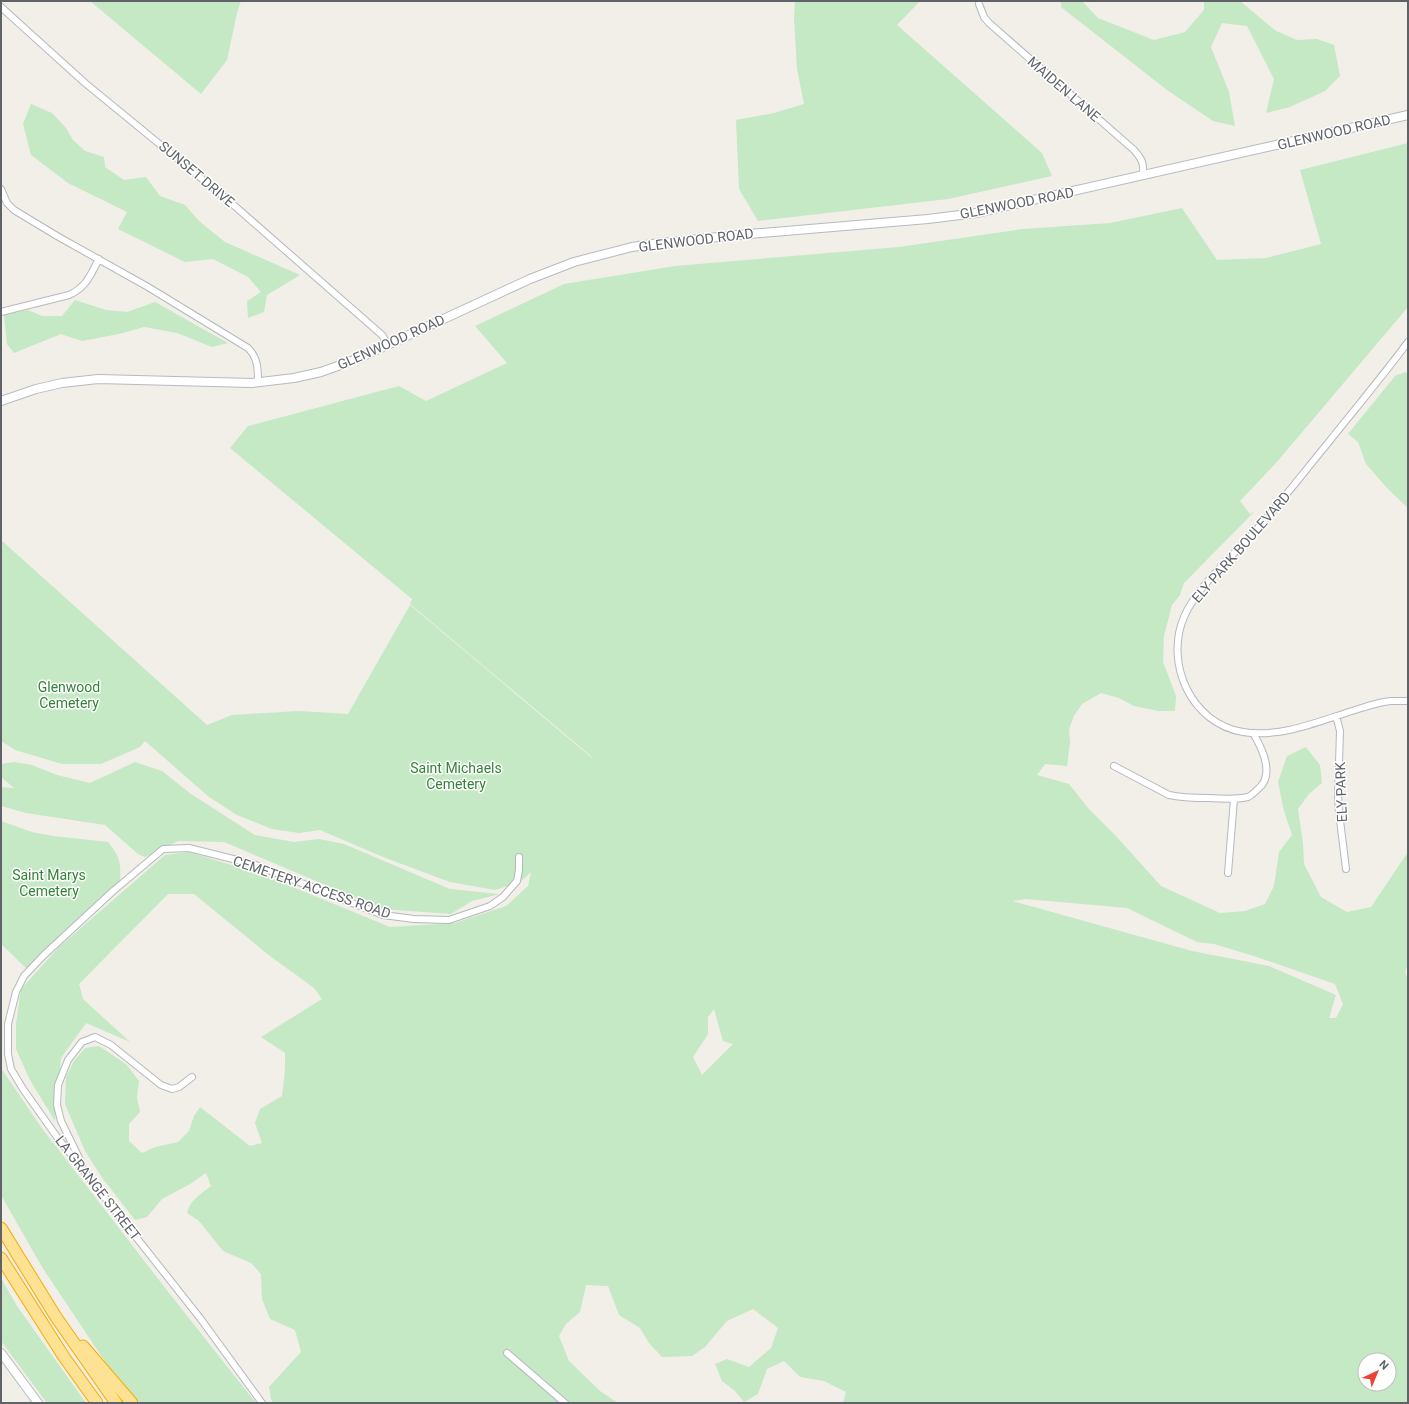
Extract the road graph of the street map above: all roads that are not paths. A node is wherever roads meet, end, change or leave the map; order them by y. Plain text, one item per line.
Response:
1 (979, 4) dead end
2 (1, 7) edge
3 (1408, 114) edge
4 (1143, 176) junction
5 (1, 189) edge
6 (4, 203) edge
7 (99, 259) junction
8 (1, 312) edge
9 (1408, 342) edge
10 (388, 345) junction
11 (258, 382) junction
12 (1, 402) edge
13 (1408, 701) edge
14 (1336, 716) junction
15 (1253, 733) junction
16 (1114, 766) dead end
17 (1234, 799) junction
18 (519, 858) dead end
19 (1346, 869) dead end
20 (1228, 873) dead end
21 (42, 957) joint
22 (192, 1078) dead end
23 (88, 1176) junction
24 (1, 1228) edge
25 (1, 1258) edge
26 (56, 1317) junction
27 (1, 1353) edge
28 (507, 1353) dead end
29 (38, 1403) edge
30 (97, 1403) edge
31 (116, 1403) edge
32 (132, 1403) edge
33 (262, 1403) edge
34 (565, 1403) edge

1 - 4 street, MAIDEN LANE
2 - 10 street, SUNSET DRIVE
3 - 4 street, GLENWOOD ROAD
4 - 10 street, GLENWOOD ROAD
5 - 6 street
6 - 7 street
7 - 8 street
7 - 11 street
9 - 15 street, ELY PARK BOULEVARD
10 - 11 street, GLENWOOD ROAD
11 - 12 street, GLENWOOD ROAD
13 - 14 street, ELY PARK BOULEVARD
14 - 15 street, ELY PARK BOULEVARD
14 - 19 street, ELY PARK
15 - 17 street
16 - 17 street
17 - 20 street
18 - 21 street, CEMETERY ACCESS ROAD
21 - 23 street, LA GRANGE STREET
22 - 23 street
23 - 33 street, LA GRANGE STREET
24 - 26 highway
25 - 30 highway
26 - 31 highway
26 - 32 highway
27 - 29 street
28 - 34 street

